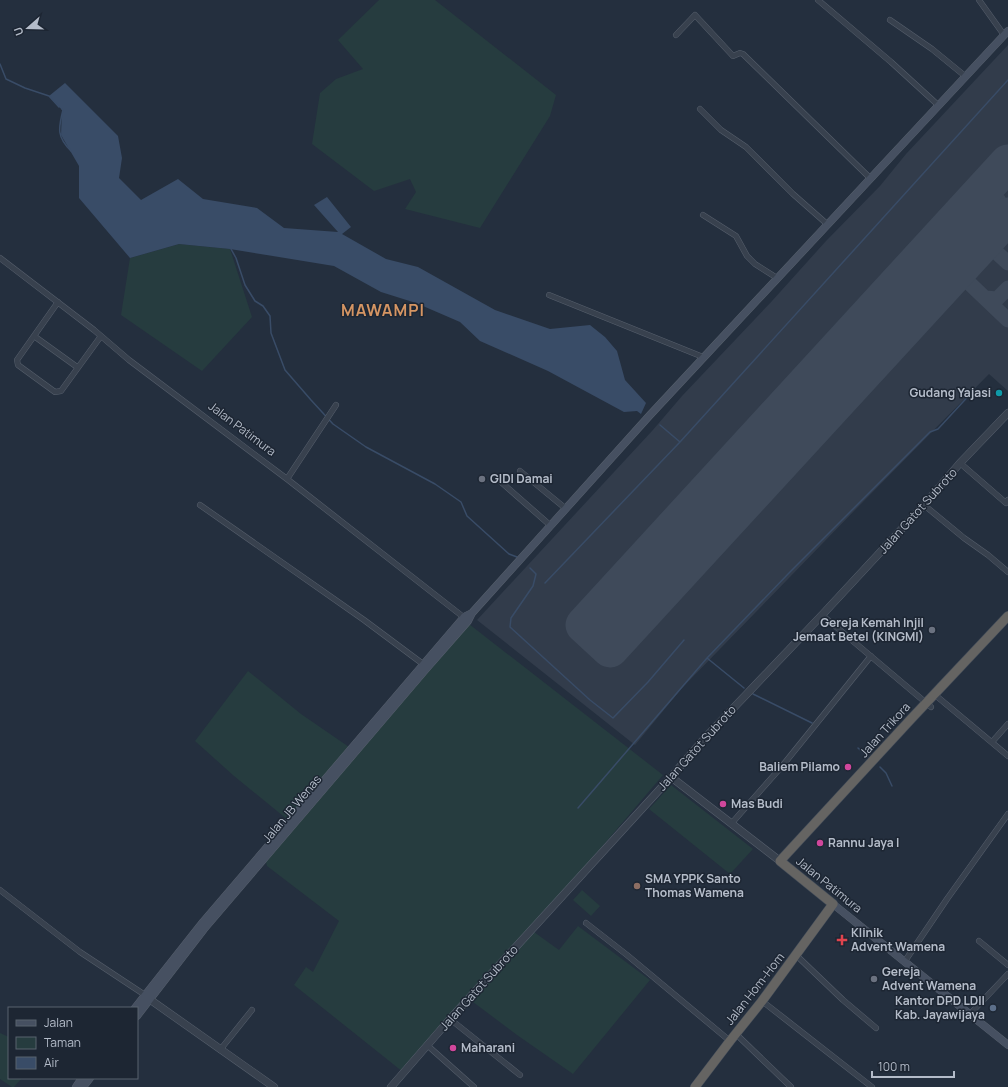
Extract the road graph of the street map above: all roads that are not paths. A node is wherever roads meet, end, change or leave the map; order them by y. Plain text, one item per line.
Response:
1 (818, 0) edge
2 (979, 0) edge
3 (890, 20) dead end
4 (1006, 33) edge
5 (676, 35) dead end
6 (965, 76) junction
7 (938, 105) junction
8 (700, 109) dead end
9 (870, 178) junction
10 (703, 215) dead end
11 (827, 224) junction
12 (0, 258) edge
13 (777, 278) junction
14 (548, 295) dead end
15 (58, 302) junction
16 (34, 336) junction
17 (101, 336) junction
18 (703, 357) junction
19 (77, 368) junction
20 (336, 405) dead end
21 (1008, 413) edge
22 (960, 463) junction
23 (520, 471) dead end
24 (287, 479) junction
25 (501, 482) dead end
26 (1008, 500) edge
27 (200, 505) dead end
28 (924, 505) junction
29 (565, 508) junction
30 (551, 526) junction
31 (1008, 572) edge
32 (822, 615) junction
33 (1008, 616) edge
34 (466, 619) junction
35 (1008, 624) edge
36 (871, 656) junction
37 (972, 659) junction
38 (423, 664) junction
39 (936, 696) junction
40 (929, 705) junction
41 (1008, 724) edge
42 (992, 742) junction
43 (350, 754) junction
44 (1008, 756) edge
45 (671, 777) junction
46 (1008, 814) edge
47 (731, 824) junction
48 (783, 863) junction
49 (0, 890) edge
50 (833, 904) junction
51 (586, 923) dead end
52 (979, 941) dead end
53 (796, 955) junction
54 (905, 961) junction
55 (1008, 964) edge
56 (1008, 974) edge
57 (147, 997) junction
58 (762, 1001) junction
59 (136, 1007) edge
60 (252, 1010) dead end
61 (138, 1014) edge
62 (970, 1014) junction
63 (450, 1019) junction
64 (876, 1028) dead end
65 (733, 1037) junction
66 (427, 1045) junction
67 (1008, 1045) edge
68 (220, 1050) junction
69 (520, 1075) dead end
70 (89, 1079) edge
71 (83, 1087) edge
72 (274, 1087) edge
73 (391, 1087) edge
74 (474, 1087) edge
75 (695, 1087) edge
76 (791, 1087) edge
77 (872, 1087) edge

1 - 7 street
2 - 4 street
3 - 6 street
4 - 6 main road
5 - 9 street
6 - 7 main road
7 - 9 main road
8 - 11 street
9 - 11 main road
10 - 13 street
11 - 13 main road
12 - 15 street, Jalan Patimura
13 - 18 main road
14 - 18 street
15 - 16 street
15 - 17 street, Jalan Patimura
16 - 19 street
16 - 19 street
17 - 19 street
17 - 24 street, Jalan Patimura
18 - 29 main road
20 - 24 street
21 - 22 street, Jalan Gatot Subroto
22 - 26 street
22 - 28 street, Jalan Gatot Subroto
23 - 29 street
24 - 34 street, Jalan Patimura
25 - 30 street
27 - 38 street
28 - 31 street
28 - 32 street, Jalan Gatot Subroto
29 - 30 main road
30 - 34 main road
32 - 36 street
32 - 45 street, Jalan Gatot Subroto
33 - 37 highway, Jalan Trikora
34 - 38 main road, Jalan JB Wenas
34 - 43 main road, Jalan JB Wenas
35 - 37 highway, Jalan Trikora
36 - 40 street
36 - 47 street
37 - 39 highway, Jalan Trikora
38 - 43 main road, Jalan JB Wenas
39 - 40 highway, Jalan Trikora
39 - 42 street
40 - 48 highway, Jalan Trikora
41 - 42 street
42 - 44 street
43 - 57 main road, Jalan JB Wenas
45 - 47 street, Jalan Patimura
45 - 63 street, Jalan Gatot Subroto
46 - 54 street
47 - 48 street, Jalan Patimura
48 - 50 highway, Jalan Patimura
49 - 57 street
50 - 53 highway, Jalan Hom-Hom
50 - 54 main road, Jalan Patimura
51 - 65 street
52 - 55 street
53 - 58 highway, Jalan Hom-Hom
53 - 64 street
54 - 62 main road, Jalan Patimura
56 - 62 street
57 - 59 main road, Jalan JB Wenas
57 - 61 main road, Jalan JB Wenas
57 - 68 street
58 - 65 highway, Jalan Hom-Hom
58 - 77 street
60 - 68 street
62 - 67 main road, Jalan Patimura
63 - 66 street, Jalan Gatot Subroto
63 - 69 street
65 - 75 highway, Jalan Hom-Hom
65 - 76 street
66 - 73 street, Jalan Gatot Subroto
66 - 74 street
68 - 72 street
70 - 71 main road

